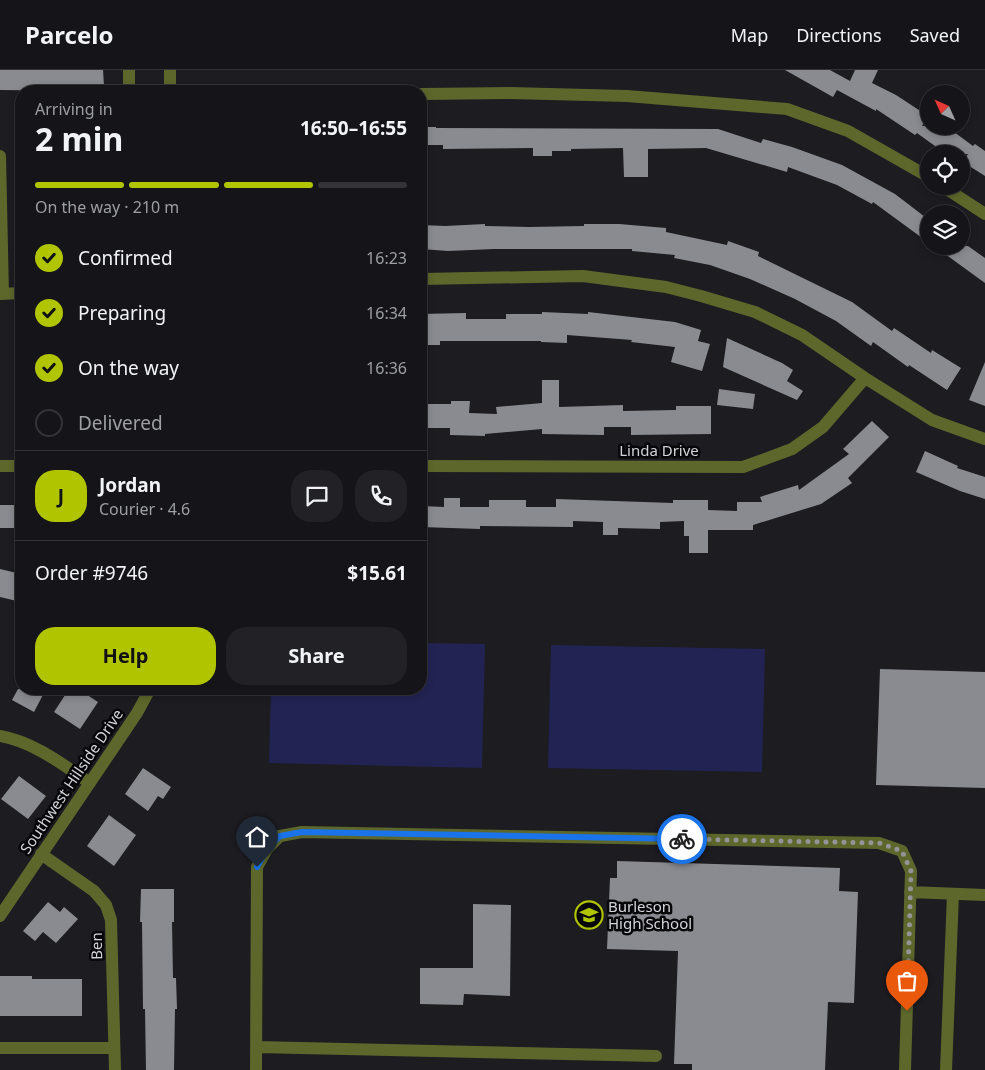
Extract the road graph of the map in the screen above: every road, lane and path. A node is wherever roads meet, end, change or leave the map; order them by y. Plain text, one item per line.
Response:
1 (128, 70) edge
2 (170, 70) edge
3 (129, 85) edge
4 (170, 85) edge
5 (427, 94) edge
6 (0, 156) edge
7 (920, 173) edge
8 (956, 195) edge
9 (985, 214) edge
10 (427, 279) edge
11 (15, 293) edge
12 (2, 294) edge
13 (865, 378) junction
14 (985, 439) edge
15 (0, 466) edge
16 (15, 466) edge
17 (427, 466) edge
18 (147, 695) edge
19 (0, 736) edge
20 (90, 783) junction
21 (41, 854) junction
22 (910, 892) junction
23 (953, 894) junction
24 (985, 895) edge
25 (0, 916) edge
26 (256, 1047) junction
27 (0, 1048) edge
28 (114, 1048) junction
29 (656, 1056) dead end
30 (115, 1070) edge
31 (256, 1070) edge
32 (905, 1070) edge
33 (946, 1070) edge

1 - 3 street
2 - 4 street
5 - 7 street
6 - 12 street
8 - 9 street
10 - 13 street
11 - 12 street
13 - 14 street
13 - 17 street, Linda Drive
15 - 16 street
18 - 20 street, Southwest Hillside Drive
19 - 20 street
20 - 21 street, Southwest Hillside Drive
21 - 25 street, Southwest Hillside Drive
21 - 28 street, Ben
22 - 23 street
22 - 26 street
22 - 32 street
23 - 24 street
23 - 33 street
26 - 29 street
26 - 31 street
27 - 28 street
28 - 30 street, Ben

